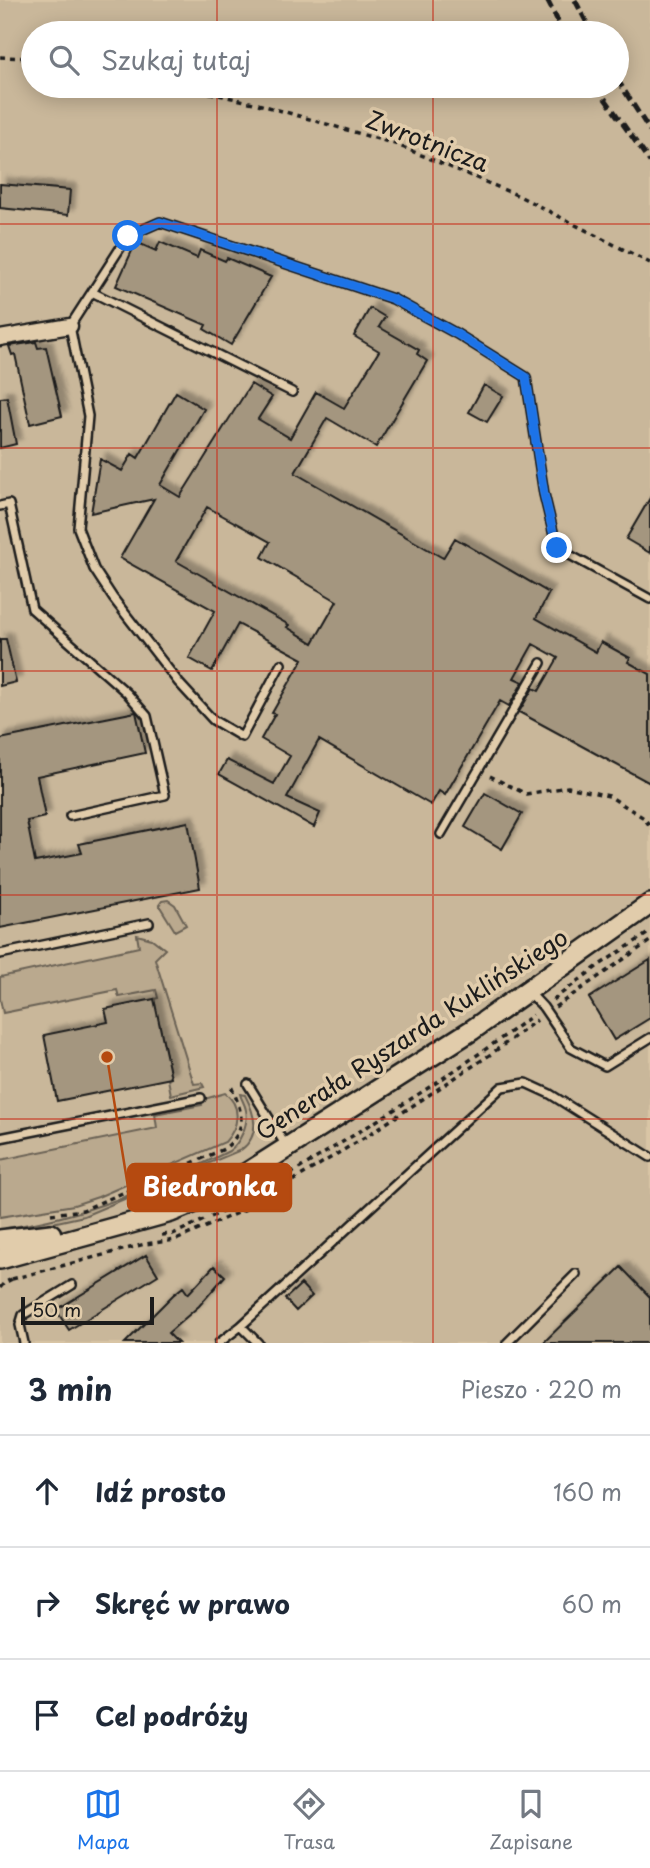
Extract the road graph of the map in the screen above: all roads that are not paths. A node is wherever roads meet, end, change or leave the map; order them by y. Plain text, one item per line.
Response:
1 (92, 292) junction
2 (70, 326) junction
3 (0, 338) edge
4 (292, 391) dead end
5 (0, 506) edge
6 (650, 599) edge
7 (541, 663) dead end
8 (281, 664) dead end
9 (71, 816) dead end
10 (441, 834) dead end
11 (650, 904) edge
12 (149, 923) dead end
13 (0, 954) edge
14 (528, 991) junction
15 (650, 1038) edge
16 (248, 1084) dead end
17 (201, 1098) dead end
18 (0, 1138) edge
19 (287, 1148) junction
20 (650, 1157) edge
21 (118, 1226) junction
22 (0, 1240) edge
23 (0, 1259) edge
24 (576, 1273) dead end
25 (72, 1285) dead end
26 (241, 1326) junction
27 (24, 1343) edge
28 (219, 1343) edge
29 (258, 1343) edge
30 (507, 1343) edge

1 - 2 lane
1 - 4 lane
1 - 6 lane
2 - 3 street
2 - 8 lane
5 - 9 lane
7 - 10 lane
11 - 14 main road, Generała Ryszarda Kuklińskiego
12 - 13 lane
14 - 15 lane
14 - 19 main road, Generała Ryszarda Kuklińskiego
16 - 19 lane
17 - 18 lane
19 - 21 main road, Generała Ryszarda Kuklińskiego
20 - 26 lane
21 - 22 main road, Generała Ryszarda Kuklińskiego
21 - 23 main road, Generała Ryszarda Kuklińskiego
24 - 30 lane
25 - 27 lane
26 - 28 lane
26 - 29 lane

